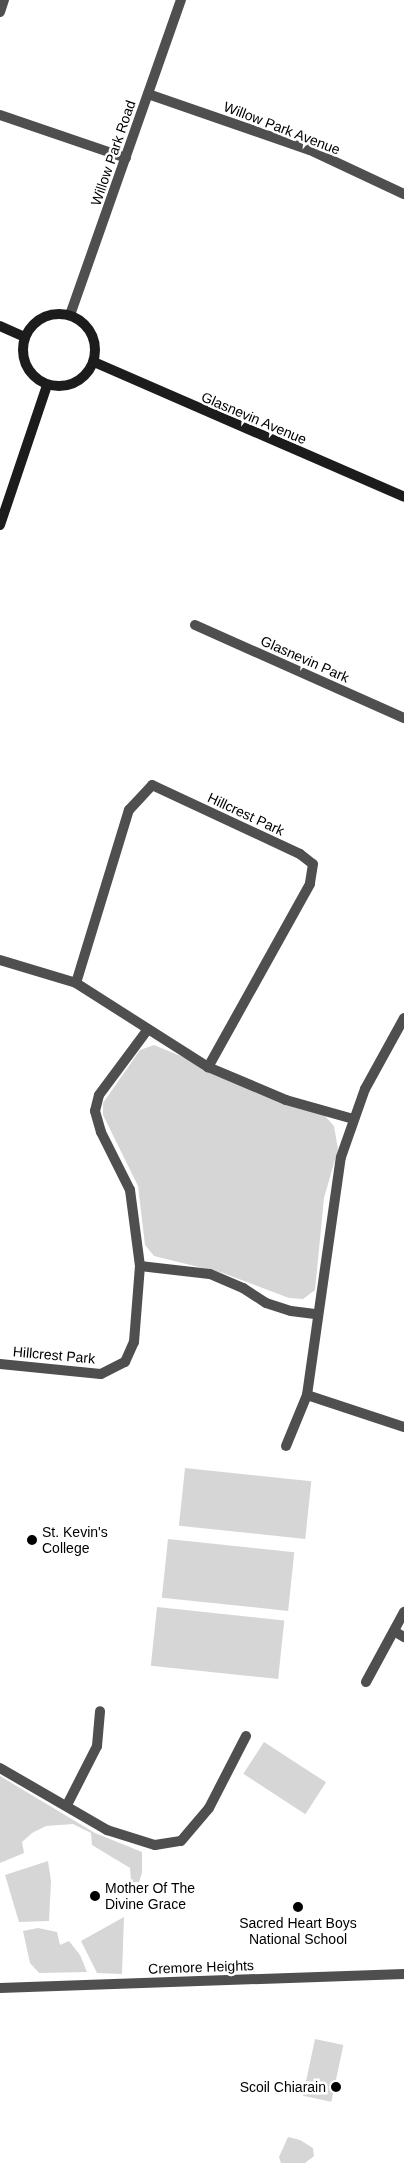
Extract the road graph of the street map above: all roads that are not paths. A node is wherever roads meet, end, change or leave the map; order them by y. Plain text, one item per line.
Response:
1 (4, 0) edge
2 (181, 0) edge
3 (0, 12) edge
4 (148, 94) junction
5 (0, 115) edge
6 (126, 158) junction
7 (404, 194) edge
8 (70, 315) junction
9 (0, 326) edge
10 (24, 338) junction
11 (94, 362) junction
12 (47, 384) junction
13 (404, 497) edge
14 (0, 526) edge
15 (195, 625) dead end
16 (404, 718) edge
17 (0, 960) edge
18 (76, 983) junction
19 (404, 1018) edge
20 (148, 1029) junction
21 (208, 1067) junction
22 (353, 1119) junction
23 (140, 1266) junction
24 (317, 1314) junction
25 (0, 1364) edge
26 (307, 1395) junction
27 (404, 1427) edge
28 (286, 1446) dead end
29 (404, 1612) edge
30 (394, 1631) junction
31 (404, 1637) edge
32 (366, 1682) dead end
33 (100, 1711) dead end
34 (246, 1736) dead end
35 (0, 1768) edge
36 (67, 1805) junction
37 (404, 1974) edge
38 (0, 1988) edge

1 - 3 street
2 - 4 street, Willow Park Road
4 - 6 street, Willow Park Road
4 - 7 street, Willow Park Avenue
5 - 6 street
6 - 8 street, Willow Park Road
8 - 10 main road
8 - 11 main road
9 - 10 main road
10 - 12 main road
11 - 12 main road
11 - 13 main road, Glasnevin Avenue
12 - 14 main road
15 - 16 street, Glasnevin Park
17 - 18 street
18 - 20 street
18 - 21 street, Hillcrest Park
19 - 22 street
20 - 21 street
20 - 23 street, Hillcrest Park
21 - 22 street
22 - 24 street
23 - 24 street
23 - 25 street, Hillcrest Park
24 - 26 street
26 - 27 street
26 - 28 street
29 - 30 street
30 - 31 street
30 - 32 street
33 - 36 street
34 - 36 street
35 - 36 street
37 - 38 street, Cremore Heights

